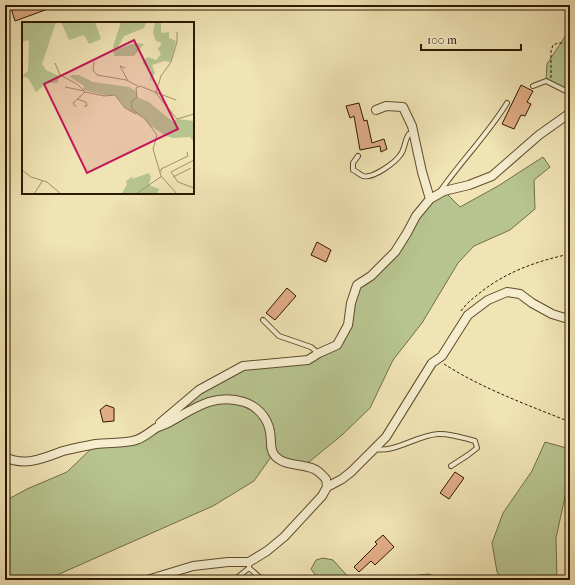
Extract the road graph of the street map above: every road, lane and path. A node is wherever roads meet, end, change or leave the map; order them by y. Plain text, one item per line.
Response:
1 (570, 36) edge
2 (551, 83) junction
3 (533, 86) dead end
4 (570, 93) edge
5 (508, 103) dead end
6 (376, 110) dead end
7 (570, 113) edge
8 (414, 134) junction
9 (358, 156) dead end
10 (439, 194) junction
11 (430, 198) junction
12 (565, 318) dead end
13 (263, 320) dead end
14 (318, 353) junction
15 (437, 360) junction
16 (570, 422) edge
17 (158, 427) junction
18 (375, 449) junction
19 (5, 457) edge
20 (451, 466) dead end
21 (327, 487) junction
22 (249, 565) junction
23 (147, 580) edge
24 (234, 580) edge
25 (263, 580) edge

1 - 2 path
2 - 3 lane
2 - 4 lane
5 - 10 lane
6 - 8 street
7 - 10 street
8 - 9 lane
8 - 11 street
10 - 11 street
11 - 14 street
12 - 15 street
13 - 14 lane
14 - 17 street
15 - 16 path
15 - 18 street
17 - 19 street
17 - 21 street
18 - 20 lane
18 - 21 street
21 - 22 street
22 - 23 street
22 - 24 lane
22 - 25 lane

